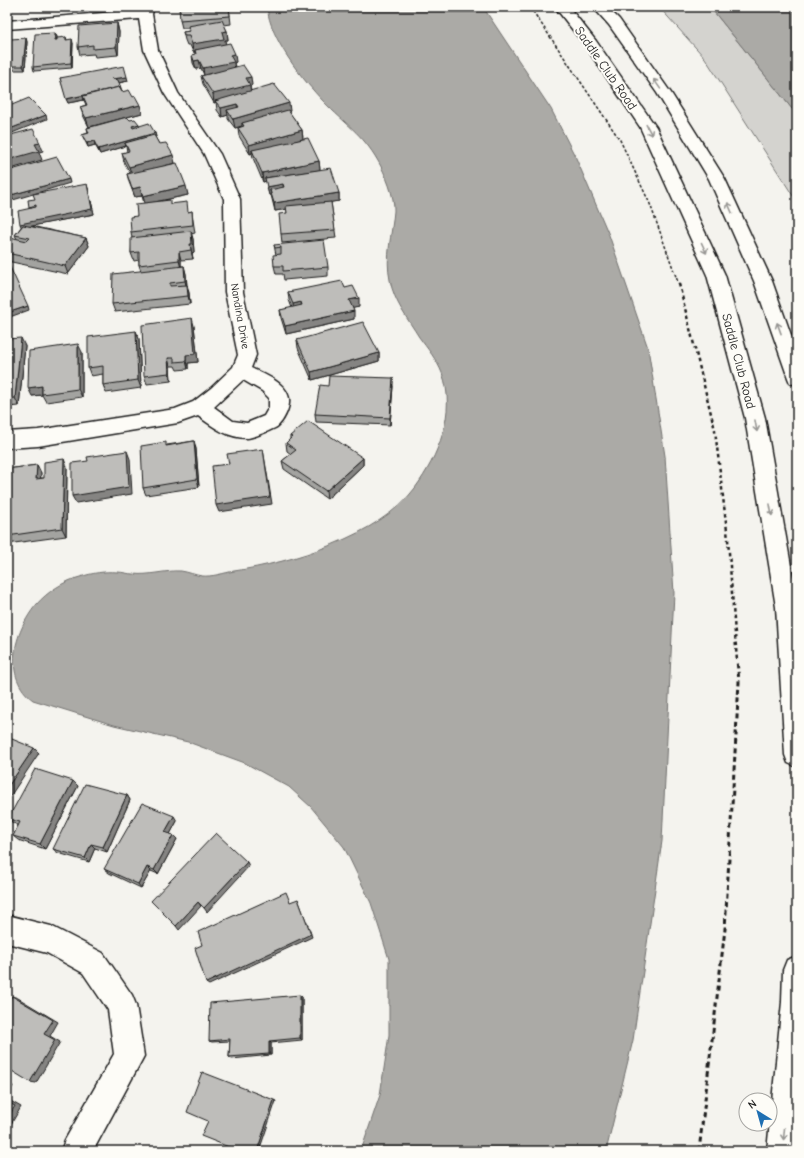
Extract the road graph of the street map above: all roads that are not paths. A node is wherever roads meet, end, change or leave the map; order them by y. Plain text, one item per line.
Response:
1 (562, 7) edge
2 (600, 7) edge
3 (146, 11) edge
4 (7, 24) edge
5 (241, 371) junction
6 (797, 378) edge
7 (200, 407) junction
8 (7, 440) edge
9 (797, 755) edge
10 (7, 929) edge
11 (797, 970) edge
12 (76, 1151) edge
13 (782, 1151) edge

1 -> 9 street, Saddle Club Road
6 -> 2 street
3 - 4 street
3 - 5 street, Nandina Drive
5 - 7 street
5 - 7 street
7 - 8 street
10 - 12 street
11 -> 13 street

